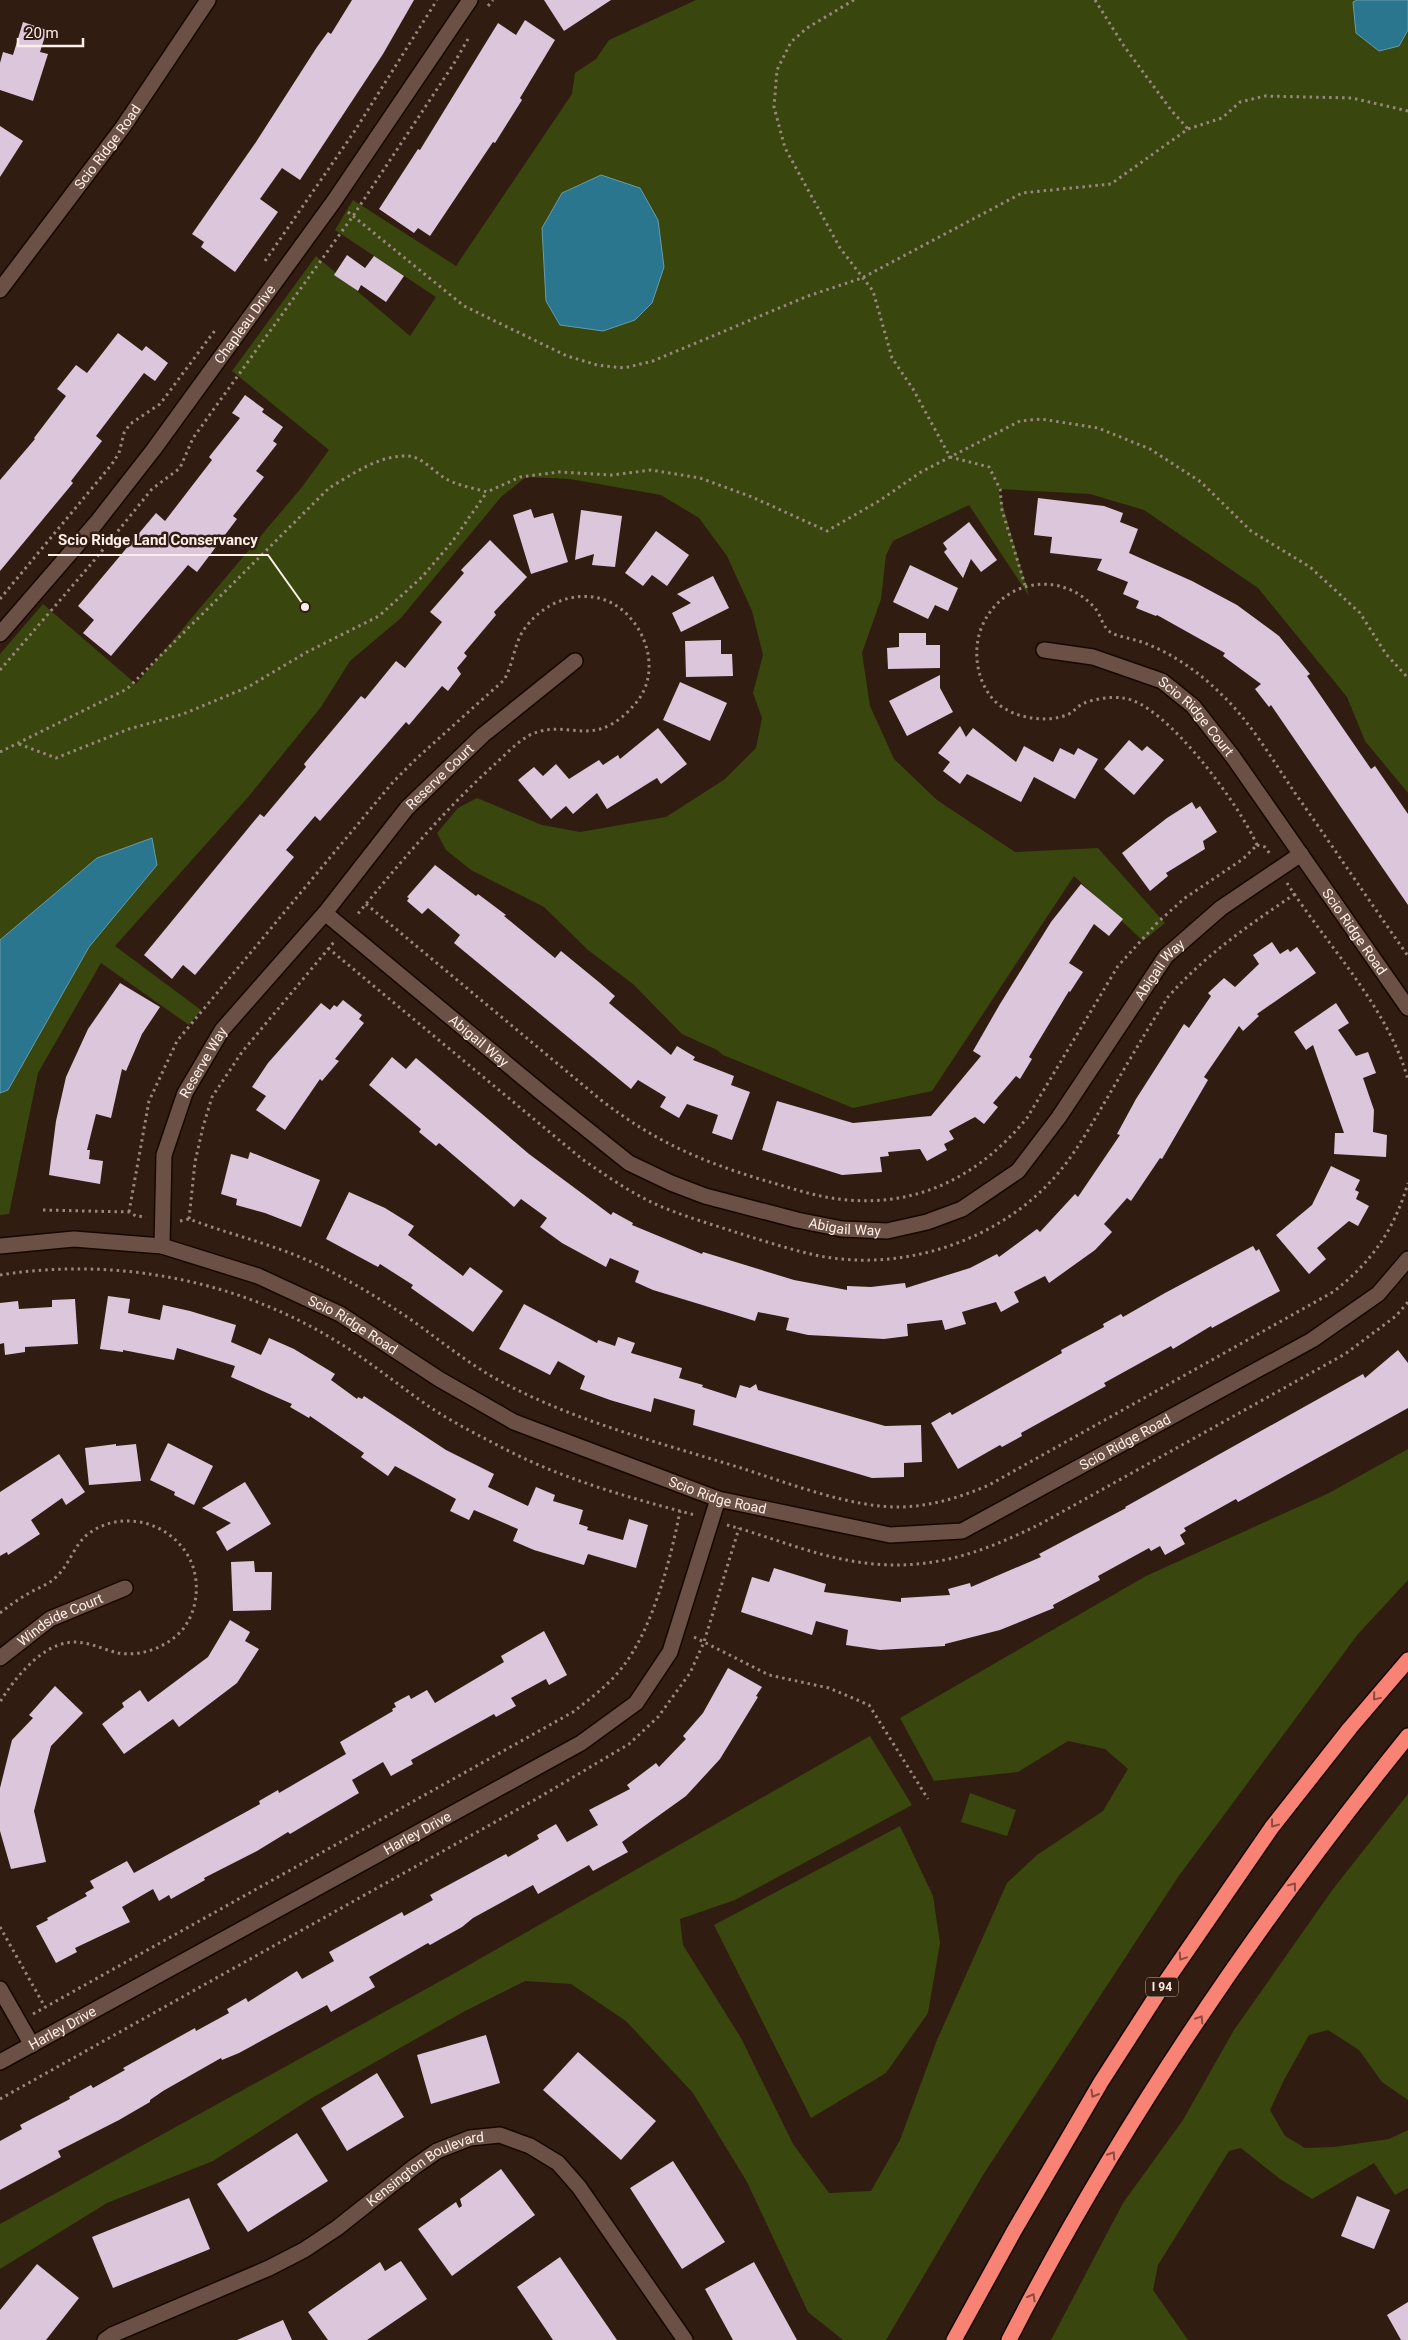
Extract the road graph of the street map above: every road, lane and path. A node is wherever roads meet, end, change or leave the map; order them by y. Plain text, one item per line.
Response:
1 (208, 0) edge
2 (437, 0) edge
3 (470, 0) edge
4 (854, 0) edge
5 (1094, 0) edge
6 (1408, 111) edge
7 (1188, 129) junction
8 (334, 201) junction
9 (260, 268) dead end
10 (862, 278) junction
11 (0, 290) edge
12 (221, 322) dead end
13 (950, 457) junction
14 (487, 492) junction
15 (1025, 585) junction
16 (0, 599) edge
17 (0, 634) edge
18 (1044, 650) dead end
19 (575, 661) dead end
20 (1408, 678) edge
21 (19, 744) junction
22 (0, 752) edge
23 (1257, 845) junction
24 (1302, 854) junction
25 (1279, 869) junction
26 (1294, 894) junction
27 (326, 914) junction
28 (345, 929) junction
29 (328, 948) junction
30 (1408, 956) edge
31 (1408, 1008) edge
32 (1408, 1080) edge
33 (1408, 1183) edge
34 (43, 1210) dead end
35 (162, 1219) junction
36 (189, 1219) junction
37 (0, 1246) edge
38 (162, 1246) junction
39 (1408, 1259) edge
40 (0, 1274) edge
41 (1408, 1302) edge
42 (718, 1499) junction
43 (680, 1512) junction
44 (711, 1520) junction
45 (125, 1588) dead end
46 (678, 1629) junction
47 (0, 1658) edge
48 (1408, 1660) edge
49 (1408, 1736) edge
50 (928, 1799) dead end
51 (0, 1926) edge
52 (0, 1989) edge
53 (45, 2007) junction
54 (19, 2022) junction
55 (32, 2045) junction
56 (0, 2062) edge
57 (105, 2340) edge
58 (685, 2340) edge
59 (954, 2340) edge
60 (1009, 2340) edge

1 - 11 street, Scio Ridge Road
2 - 9 path
3 - 8 street, Chapleau Drive
4 - 10 path
5 - 7 path
6 - 7 path
7 - 10 path
8 - 10 path
8 - 17 street, Chapleau Drive
10 - 13 path
12 - 16 path
13 - 14 path
13 - 15 path
13 - 20 path
14 - 21 path
14 - 21 path
15 - 23 path
15 - 30 path
18 - 24 street, Scio Ridge Court
19 - 27 street, Reserve Court
21 - 22 path
23 - 25 path
23 - 28 path
24 - 25 street, Abigail Way
24 - 31 street, Scio Ridge Road
25 - 26 path
25 - 28 street, Abigail Way
26 - 29 path
26 - 32 path
27 - 28 street, Abigail Way
27 - 35 street, Reserve Way
28 - 29 path
29 - 36 path
33 - 36 path
34 - 35 path
35 - 36 path
35 - 38 street, Reserve Way
37 - 38 street, Scio Ridge Road
38 - 42 street, Scio Ridge Road
39 - 42 street, Scio Ridge Road
40 - 43 path
41 - 44 path
42 - 44 street, Harley Drive
43 - 44 path
43 - 53 path
44 - 46 street, Harley Drive
45 - 47 street, Windside Court
46 - 50 path
46 - 55 street, Harley Drive
48 -> 59 highway, I 94
60 -> 49 highway
51 - 53 path
52 - 54 street
53 - 54 path
54 - 55 street
55 - 56 street, Harley Drive
57 - 58 street, Kensington Boulevard

